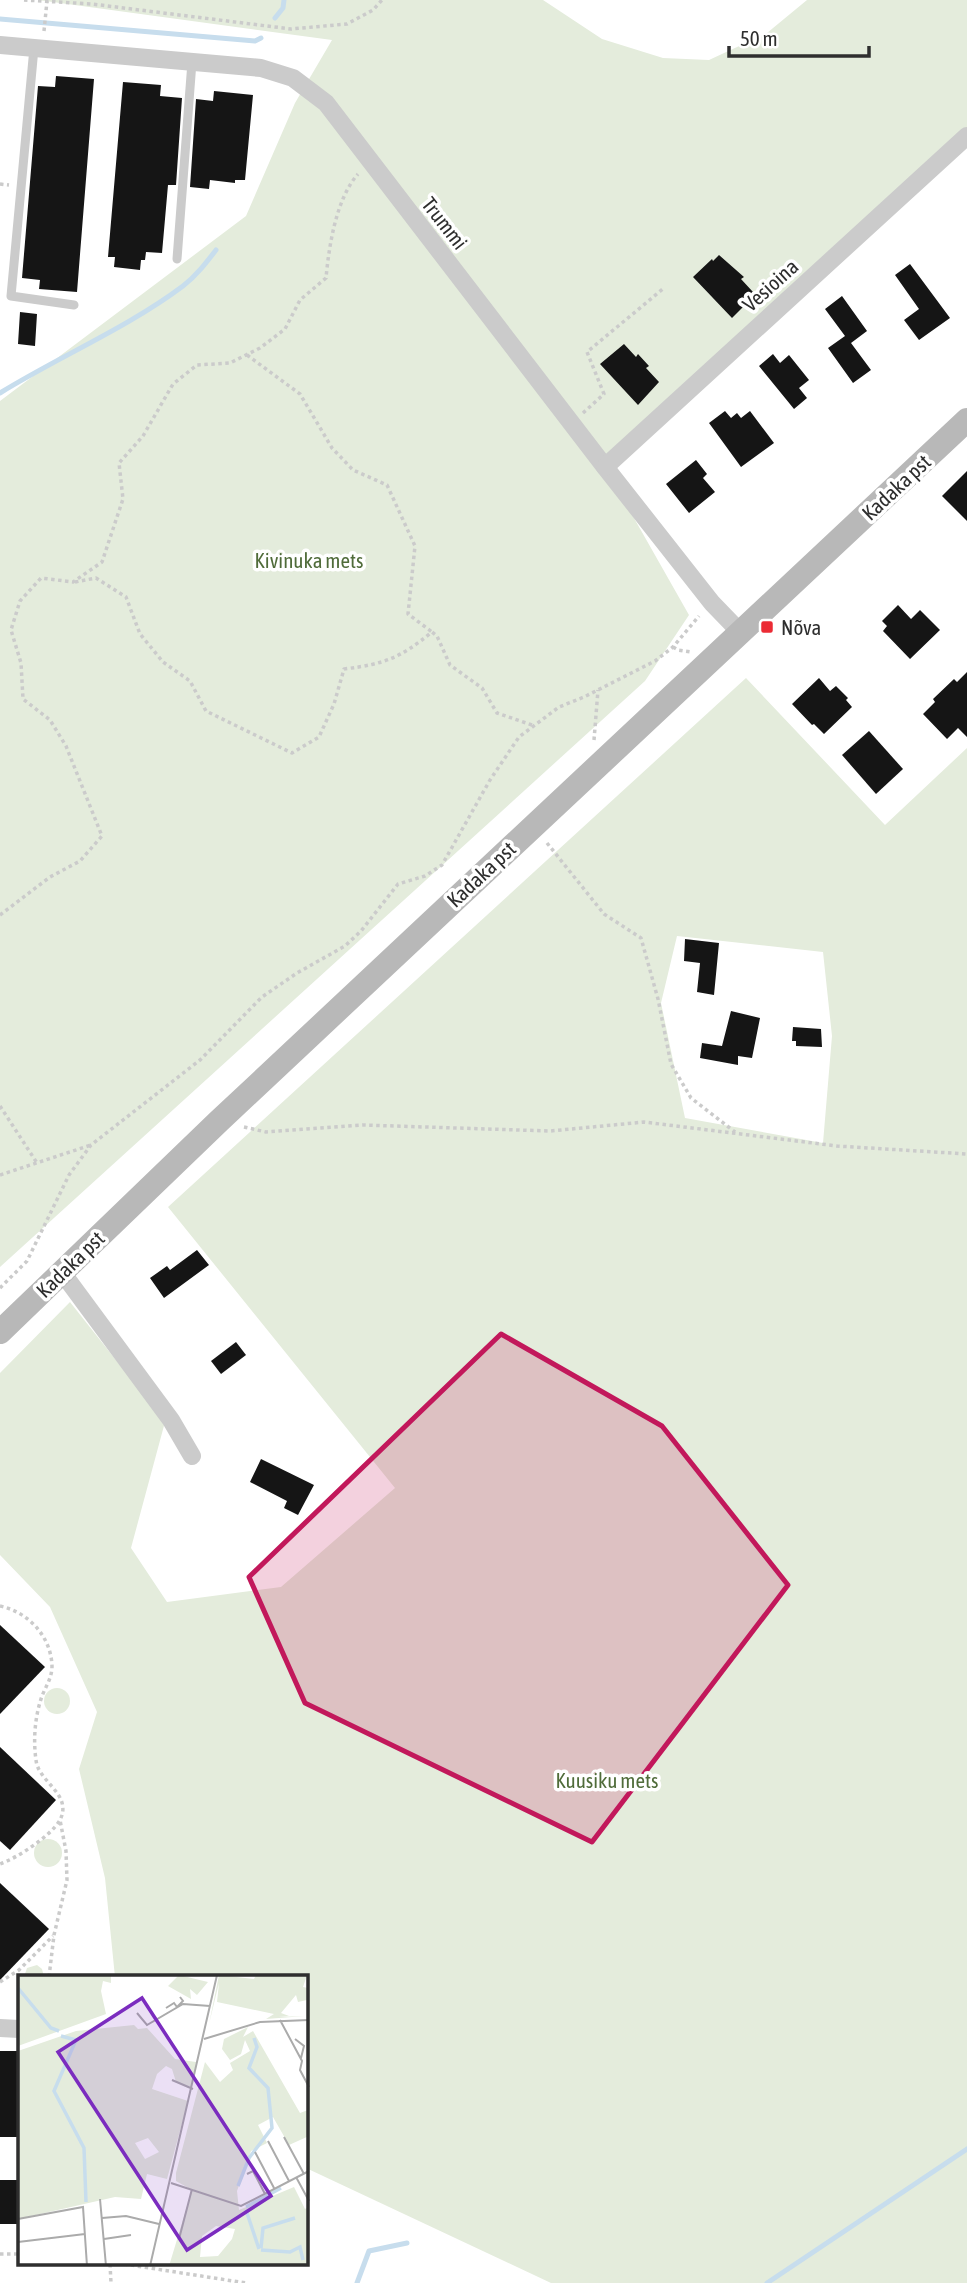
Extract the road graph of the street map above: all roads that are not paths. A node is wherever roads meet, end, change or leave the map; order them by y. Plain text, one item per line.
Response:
1 (0, 45) edge
2 (34, 48) junction
3 (192, 62) junction
4 (967, 136) edge
5 (177, 259) dead end
6 (74, 305) dead end
7 (967, 420) edge
8 (604, 467) junction
9 (740, 632) junction
10 (61, 1271) junction
11 (0, 1332) edge
12 (192, 1456) dead end
13 (0, 2028) edge
14 (18, 2029) edge

1 - 2 street, Trummi
2 - 3 street, Trummi
2 - 6 lane
3 - 5 lane
3 - 8 street, Trummi
4 - 8 street, Vesioina
7 - 9 main road, Kadaka pst
8 - 9 street, Trummi
9 - 10 main road, Kadaka pst
10 - 11 main road, Kadaka pst
10 - 12 street
13 - 14 street

